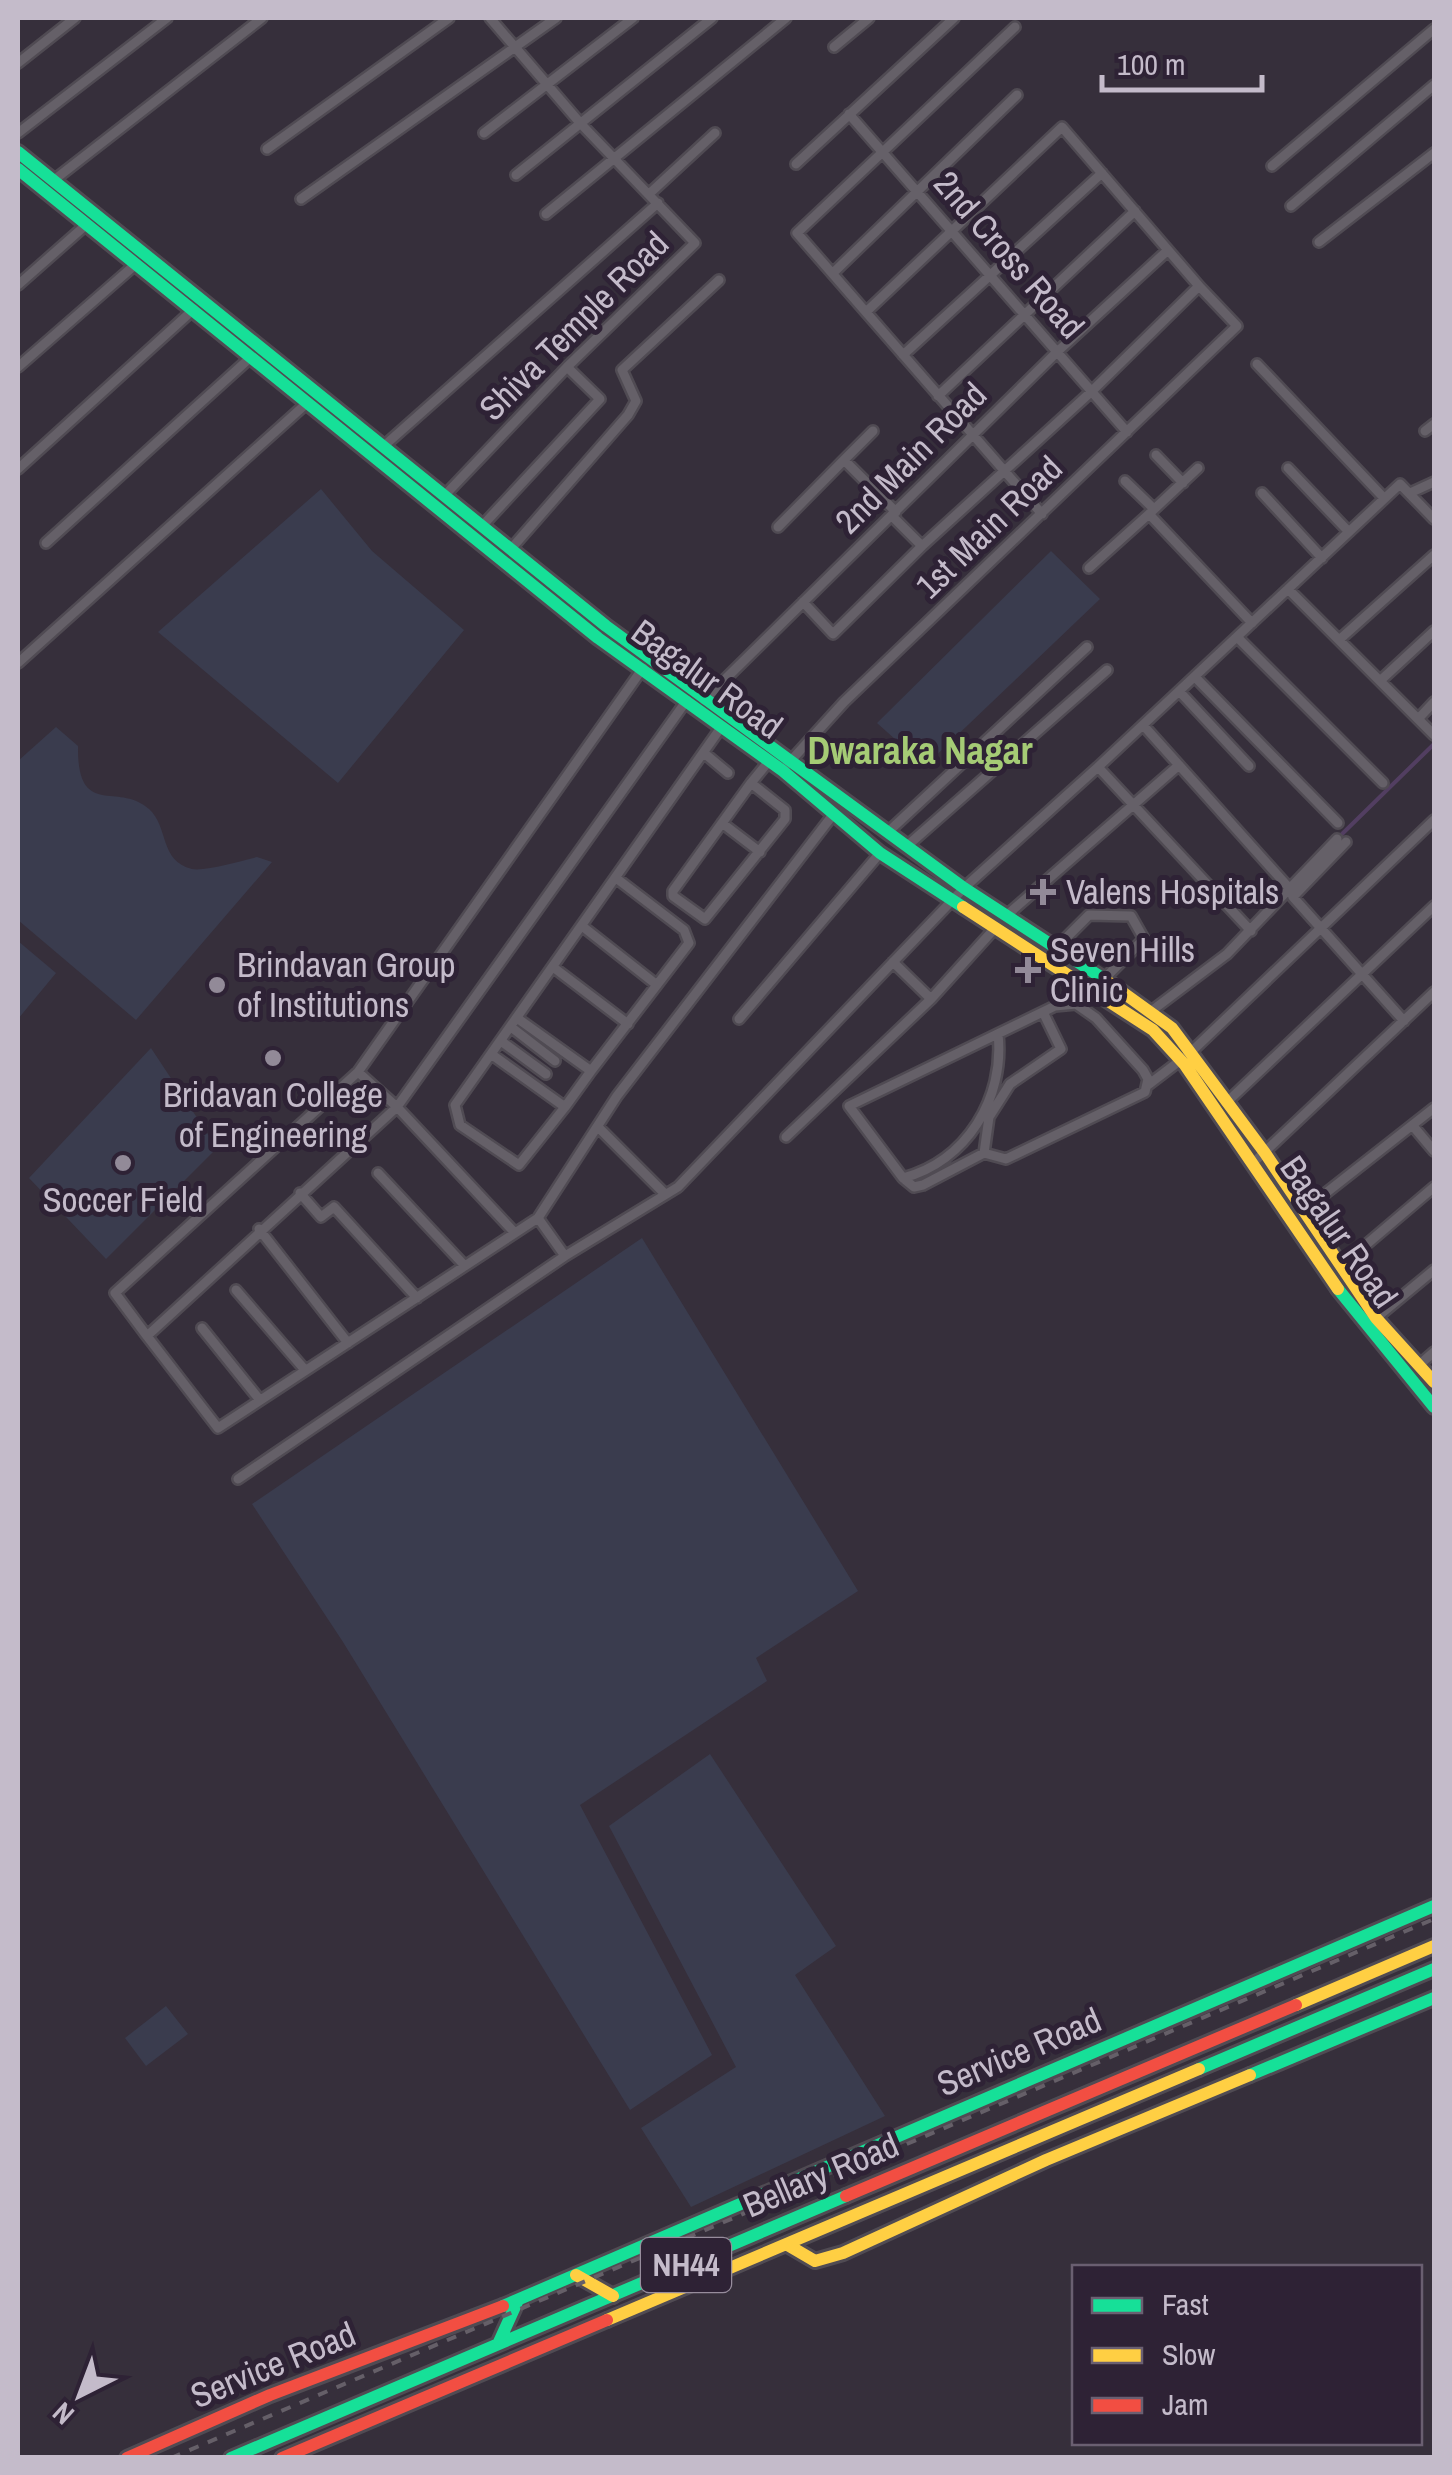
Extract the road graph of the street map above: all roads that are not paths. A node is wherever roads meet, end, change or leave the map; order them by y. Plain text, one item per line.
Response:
1 (75, 18) edge
2 (167, 18) edge
3 (262, 18) edge
4 (448, 18) edge
5 (490, 18) edge
6 (556, 18) edge
7 (634, 18) edge
8 (712, 18) edge
9 (786, 18) edge
10 (869, 18) edge
11 (954, 18) edge
12 (1016, 27) dead end
13 (1434, 29) edge
14 (834, 47) dead end
15 (516, 50) junction
16 (18, 63) edge
17 (1434, 85) edge
18 (548, 87) junction
19 (1017, 95) dead end
20 (850, 114) junction
21 (581, 124) junction
22 (484, 133) dead end
23 (715, 133) dead end
24 (18, 134) edge
25 (267, 149) dead end
26 (18, 152) edge
27 (883, 152) junction
28 (1434, 153) edge
29 (616, 158) junction
30 (796, 164) dead end
31 (1272, 166) dead end
32 (18, 170) edge
33 (1102, 173) junction
34 (516, 175) dead end
35 (54, 180) junction
36 (649, 194) junction
37 (919, 194) junction
38 (301, 199) dead end
39 (658, 203) junction
40 (1291, 206) dead end
41 (1135, 211) junction
42 (546, 214) dead end
43 (88, 224) junction
44 (950, 230) junction
45 (1319, 242) dead end
46 (1168, 250) junction
47 (136, 264) junction
48 (833, 273) junction
49 (990, 276) junction
50 (719, 280) dead end
51 (18, 285) edge
52 (1199, 286) junction
53 (198, 305) junction
54 (866, 312) junction
55 (1026, 316) junction
56 (1057, 352) junction
57 (903, 355) junction
58 (250, 357) junction
59 (1257, 364) dead end
60 (18, 366) edge
61 (567, 367) junction
62 (1092, 391) junction
63 (938, 396) junction
64 (307, 403) junction
65 (1434, 424) edge
66 (1425, 431) dead end
67 (873, 432) dead end
68 (1128, 432) junction
69 (972, 434) junction
70 (385, 445) junction
71 (1156, 455) dead end
72 (844, 460) junction
73 (18, 468) edge
74 (1198, 468) dead end
75 (1288, 468) dead end
76 (1004, 471) junction
77 (1125, 481) dead end
78 (1182, 482) junction
79 (1434, 482) edge
80 (1262, 493) dead end
81 (1410, 493) junction
82 (446, 494) junction
83 (1384, 498) junction
84 (1151, 512) junction
85 (894, 514) junction
86 (1042, 514) junction
87 (1434, 519) edge
88 (483, 524) junction
89 (778, 527) dead end
90 (1349, 532) junction
91 (46, 543) dead end
92 (922, 546) junction
93 (512, 548) junction
94 (1434, 554) edge
95 (1322, 558) junction
96 (502, 560) junction
97 (1089, 568) dead end
98 (1288, 589) junction
99 (803, 602) junction
100 (1252, 623) junction
101 (1434, 631) edge
102 (1237, 637) junction
103 (1339, 640) junction
104 (1086, 647) dead end
105 (18, 661) edge
106 (643, 668) junction
107 (1107, 670) dead end
108 (1194, 677) junction
109 (1380, 680) junction
110 (1179, 692) junction
111 (688, 700) junction
112 (1434, 702) edge
113 (703, 703) junction
114 (1418, 718) junction
115 (1143, 725) junction
116 (722, 726) junction
117 (1434, 735) edge
118 (704, 754) junction
119 (769, 761) junction
120 (1178, 764) junction
121 (786, 766) junction
122 (1098, 766) junction
123 (1249, 766) dead end
124 (728, 773) dead end
125 (751, 784) junction
126 (1383, 784) dead end
127 (1134, 805) junction
128 (832, 816) junction
129 (1434, 820) edge
130 (1338, 822) dead end
131 (722, 823) junction
132 (888, 832) junction
133 (908, 846) junction
134 (760, 852) junction
135 (880, 853) junction
136 (616, 878) junction
137 (964, 888) junction
138 (1290, 889) junction
139 (954, 899) junction
140 (1434, 906) edge
141 (1007, 915) junction
142 (582, 926) junction
143 (996, 926) junction
144 (1322, 928) junction
145 (1251, 930) junction
146 (1058, 946) junction
147 (893, 962) junction
148 (553, 967) junction
149 (1363, 974) junction
150 (1104, 980) junction
151 (657, 985) junction
152 (1088, 987) junction
153 (1434, 992) edge
154 (931, 999) junction
155 (1111, 1002) junction
156 (1076, 1004) junction
157 (1130, 1006) junction
158 (1150, 1012) junction
159 (1044, 1014) junction
160 (1096, 1018) junction
161 (739, 1019) dead end
162 (1404, 1021) junction
163 (514, 1022) junction
164 (628, 1024) junction
165 (998, 1034) junction
166 (500, 1041) junction
167 (491, 1054) junction
168 (1185, 1056) junction
169 (555, 1061) dead end
170 (592, 1071) junction
171 (358, 1072) junction
172 (546, 1074) dead end
173 (1148, 1085) junction
174 (1226, 1103) junction
175 (397, 1107) junction
176 (565, 1107) junction
177 (1434, 1108) edge
178 (1413, 1126) junction
179 (599, 1128) junction
180 (786, 1137) dead end
181 (1434, 1151) edge
182 (984, 1153) junction
183 (1259, 1158) junction
184 (378, 1173) dead end
185 (903, 1178) junction
186 (1434, 1188) edge
187 (300, 1192) junction
188 (664, 1194) junction
189 (1303, 1211) junction
190 (538, 1218) junction
191 (259, 1230) junction
192 (515, 1233) junction
193 (565, 1256) junction
194 (464, 1266) junction
195 (1341, 1266) junction
196 (1434, 1270) edge
197 (236, 1290) dead end
198 (417, 1298) junction
199 (1376, 1318) junction
200 (202, 1328) dead end
201 (147, 1336) junction
202 (348, 1342) junction
203 (1434, 1352) edge
204 (1419, 1365) junction
205 (305, 1370) junction
206 (1434, 1382) edge
207 (259, 1399) junction
208 (1434, 1407) edge
209 (238, 1479) dead end
210 (1434, 1906) edge
211 (1434, 1946) edge
212 (1434, 1969) edge
213 (1434, 1998) edge
214 (786, 2244) junction
215 (576, 2275) junction
216 (613, 2296) junction
217 (518, 2300) junction
218 (499, 2342) junction
219 (127, 2458) edge
220 (231, 2458) edge
221 (282, 2458) edge

1 - 16 street
2 - 24 street
3 - 35 street
4 - 25 street
5 - 15 street, Shiva Temple Road
6 - 15 street
7 - 18 street
8 - 21 street
9 - 29 street
10 - 14 street
11 - 20 street
12 - 27 street
13 - 31 street
15 - 18 street, Shiva Temple Road
15 - 38 street
17 - 40 street
18 - 21 street, Shiva Temple Road
18 - 22 street
19 - 37 street
20 - 27 street, 2nd Cross Road
20 - 30 street
21 - 29 street, Shiva Temple Road
21 - 34 street
23 - 36 street
26 - 35 main road, Bagalur Road
27 - 37 street, 2nd Cross Road
27 - 48 street
28 - 45 street
29 - 36 street, Shiva Temple Road
29 - 42 street
32 - 43 main road, Bagalur Road
33 - 41 street
33 - 44 street
33 - 49 street
35 - 53 main road, Bagalur Road
36 - 39 street, Shiva Temple Road
37 - 44 street, 2nd Cross Road
37 - 48 street
39 - 61 street, Shiva Temple Road
39 - 70 street
41 - 46 street
41 - 55 street
43 - 47 main road, Bagalur Road
43 - 51 street
44 - 49 street, 2nd Cross Road
44 - 54 street
46 - 52 street
46 - 56 street, 2nd Main Road
47 - 53 main road, Bagalur Road
47 - 60 street
48 - 54 street
49 - 55 street, 2nd Cross Road
49 - 57 street
50 - 93 street
52 - 62 street
52 - 68 street, 1st Main Road
53 - 58 main road, Bagalur Road
53 - 70 main road, Bagalur Road
53 - 73 street
54 - 57 street
55 - 56 street, 2nd Cross Road
55 - 63 street
56 - 62 street, 2nd Cross Road
56 - 69 street, 2nd Main Road
57 - 63 street
58 - 64 main road, Bagalur Road
58 - 91 street
59 - 83 street
61 - 82 street, Shiva Temple Road
61 - 88 street
62 - 68 street, 2nd Cross Road
62 - 76 street
63 - 69 street
64 - 96 main road, Bagalur Road
64 - 105 street
65 - 66 street
67 - 72 street
68 - 86 street, 1st Main Road
69 - 76 street
69 - 85 street, 2nd Main Road
70 - 82 main road, Bagalur Road
71 - 78 street
72 - 85 street
72 - 89 street
74 - 78 street
75 - 90 street
76 - 86 street
76 - 92 street
77 - 84 street
78 - 84 street
79 - 81 street
80 - 95 street
81 - 83 street
81 - 87 street
82 - 88 main road, Bagalur Road
83 - 90 street
84 - 97 street
84 - 100 street
85 - 92 street
85 - 99 street, 2nd Main Road
86 - 121 street, 1st Main Road
88 - 93 main road, Bagalur Road
90 - 95 street
92 - 99 street
93 - 96 street
93 - 113 main road, Bagalur Road
94 - 103 street
95 - 98 street
96 - 106 main road, Bagalur Road
98 - 100 street
98 - 103 street
99 - 113 street, 2nd Main Road
100 - 102 street
101 - 109 street
102 - 108 street
102 - 126 street
103 - 109 street
104 - 132 street
106 - 111 main road, Bagalur Road
106 - 171 street
107 - 133 street
108 - 110 street
108 - 130 street
109 - 114 street
110 - 115 street
110 - 123 street
111 - 113 main road, Bagalur Road
111 - 175 street
112 - 114 street
113 - 116 main road, Bagalur Road
113 - 121 main road, Bagalur Road
114 - 117 street
115 - 120 street
115 - 122 street
116 - 118 street
116 - 119 main road, Bagalur Road
118 - 124 street
118 - 136 street
119 - 121 main road, Bagalur Road
119 - 125 street
120 - 127 street
120 - 138 street
121 - 128 main road, Bagalur Road
121 - 132 main road, Bagalur Road
122 - 127 street
122 - 137 street
125 - 131 street
125 - 134 street
127 - 141 street
127 - 145 street
128 - 135 main road, Bagalur Road
128 - 179 street
129 - 144 street
131 - 134 street
131 - 134 street
132 - 133 main road, Bagalur Road
133 - 137 main road, Bagalur Road
135 - 139 main road, Bagalur Road
135 - 161 street
136 - 142 street
136 - 151 street
137 - 139 street
137 - 141 main road, Bagalur Road
138 - 144 street
138 - 145 street
139 - 143 main road, Bagalur Road
139 - 147 street
140 - 149 street
141 - 146 main road, Bagalur Road
142 - 148 street
142 - 151 street
143 - 152 main road, Bagalur Road
143 - 154 street
144 - 149 street
144 - 168 street
145 - 158 street
146 - 150 main road, Bagalur Road
146 - 150 street
147 - 154 street
147 - 188 street
148 - 163 street
148 - 164 street
149 - 162 street
149 - 174 street
150 - 157 main road, Bagalur Road
151 - 164 street
152 - 155 main road, Bagalur Road
152 - 156 street
153 - 162 street
154 - 180 street
155 - 157 main road, Bagalur Road
155 - 160 street
156 - 159 street
156 - 160 street
157 - 158 main road, Bagalur Road
157 - 168 main road, Bagalur Road
158 - 168 main road, Bagalur Road
159 - 165 street
159 - 182 street
160 - 173 street
162 - 183 street
163 - 166 street
163 - 169 street
163 - 170 street
164 - 170 street
165 - 185 street
165 - 185 street
166 - 167 street
166 - 172 street
167 - 176 street
167 - 176 street
168 - 173 street
168 - 174 main road, Bagalur Road
168 - 183 main road, Bagalur Road
170 - 176 street
171 - 175 street
171 - 201 street
173 - 182 street
174 - 183 main road, Bagalur Road
175 - 187 street
175 - 192 street
177 - 178 street
178 - 181 street
178 - 189 street
179 - 188 street
179 - 190 street
182 - 185 street
183 - 189 main road, Bagalur Road
183 - 208 main road, Bagalur Road
184 - 194 street
186 - 195 street
187 - 191 street
187 - 198 street
188 - 193 street
189 - 195 main road, Bagalur Road
190 - 192 street
190 - 193 street
191 - 201 street
191 - 202 street
192 - 194 street
193 - 209 street
194 - 198 street
195 - 199 main road, Bagalur Road
196 - 199 street
197 - 205 street
198 - 202 street
199 - 204 main road, Bagalur Road
200 - 207 street
201 - 207 street
202 - 205 street
203 - 204 street
204 - 206 main road, Bagalur Road
205 - 207 street
210 - 215 main road, Service Road
211 - 216 main road, Bellary Road / NH44
212 - 214 main road, Bellary Road / NH44
213 - 214 main road
214 - 221 main road, Bellary Road / NH44
215 - 216 main road
215 - 217 main road, Service Road
216 - 218 main road, Bellary Road / NH44
217 - 218 main road
217 - 219 main road, Service Road
218 - 220 main road, Bellary Road / NH44

